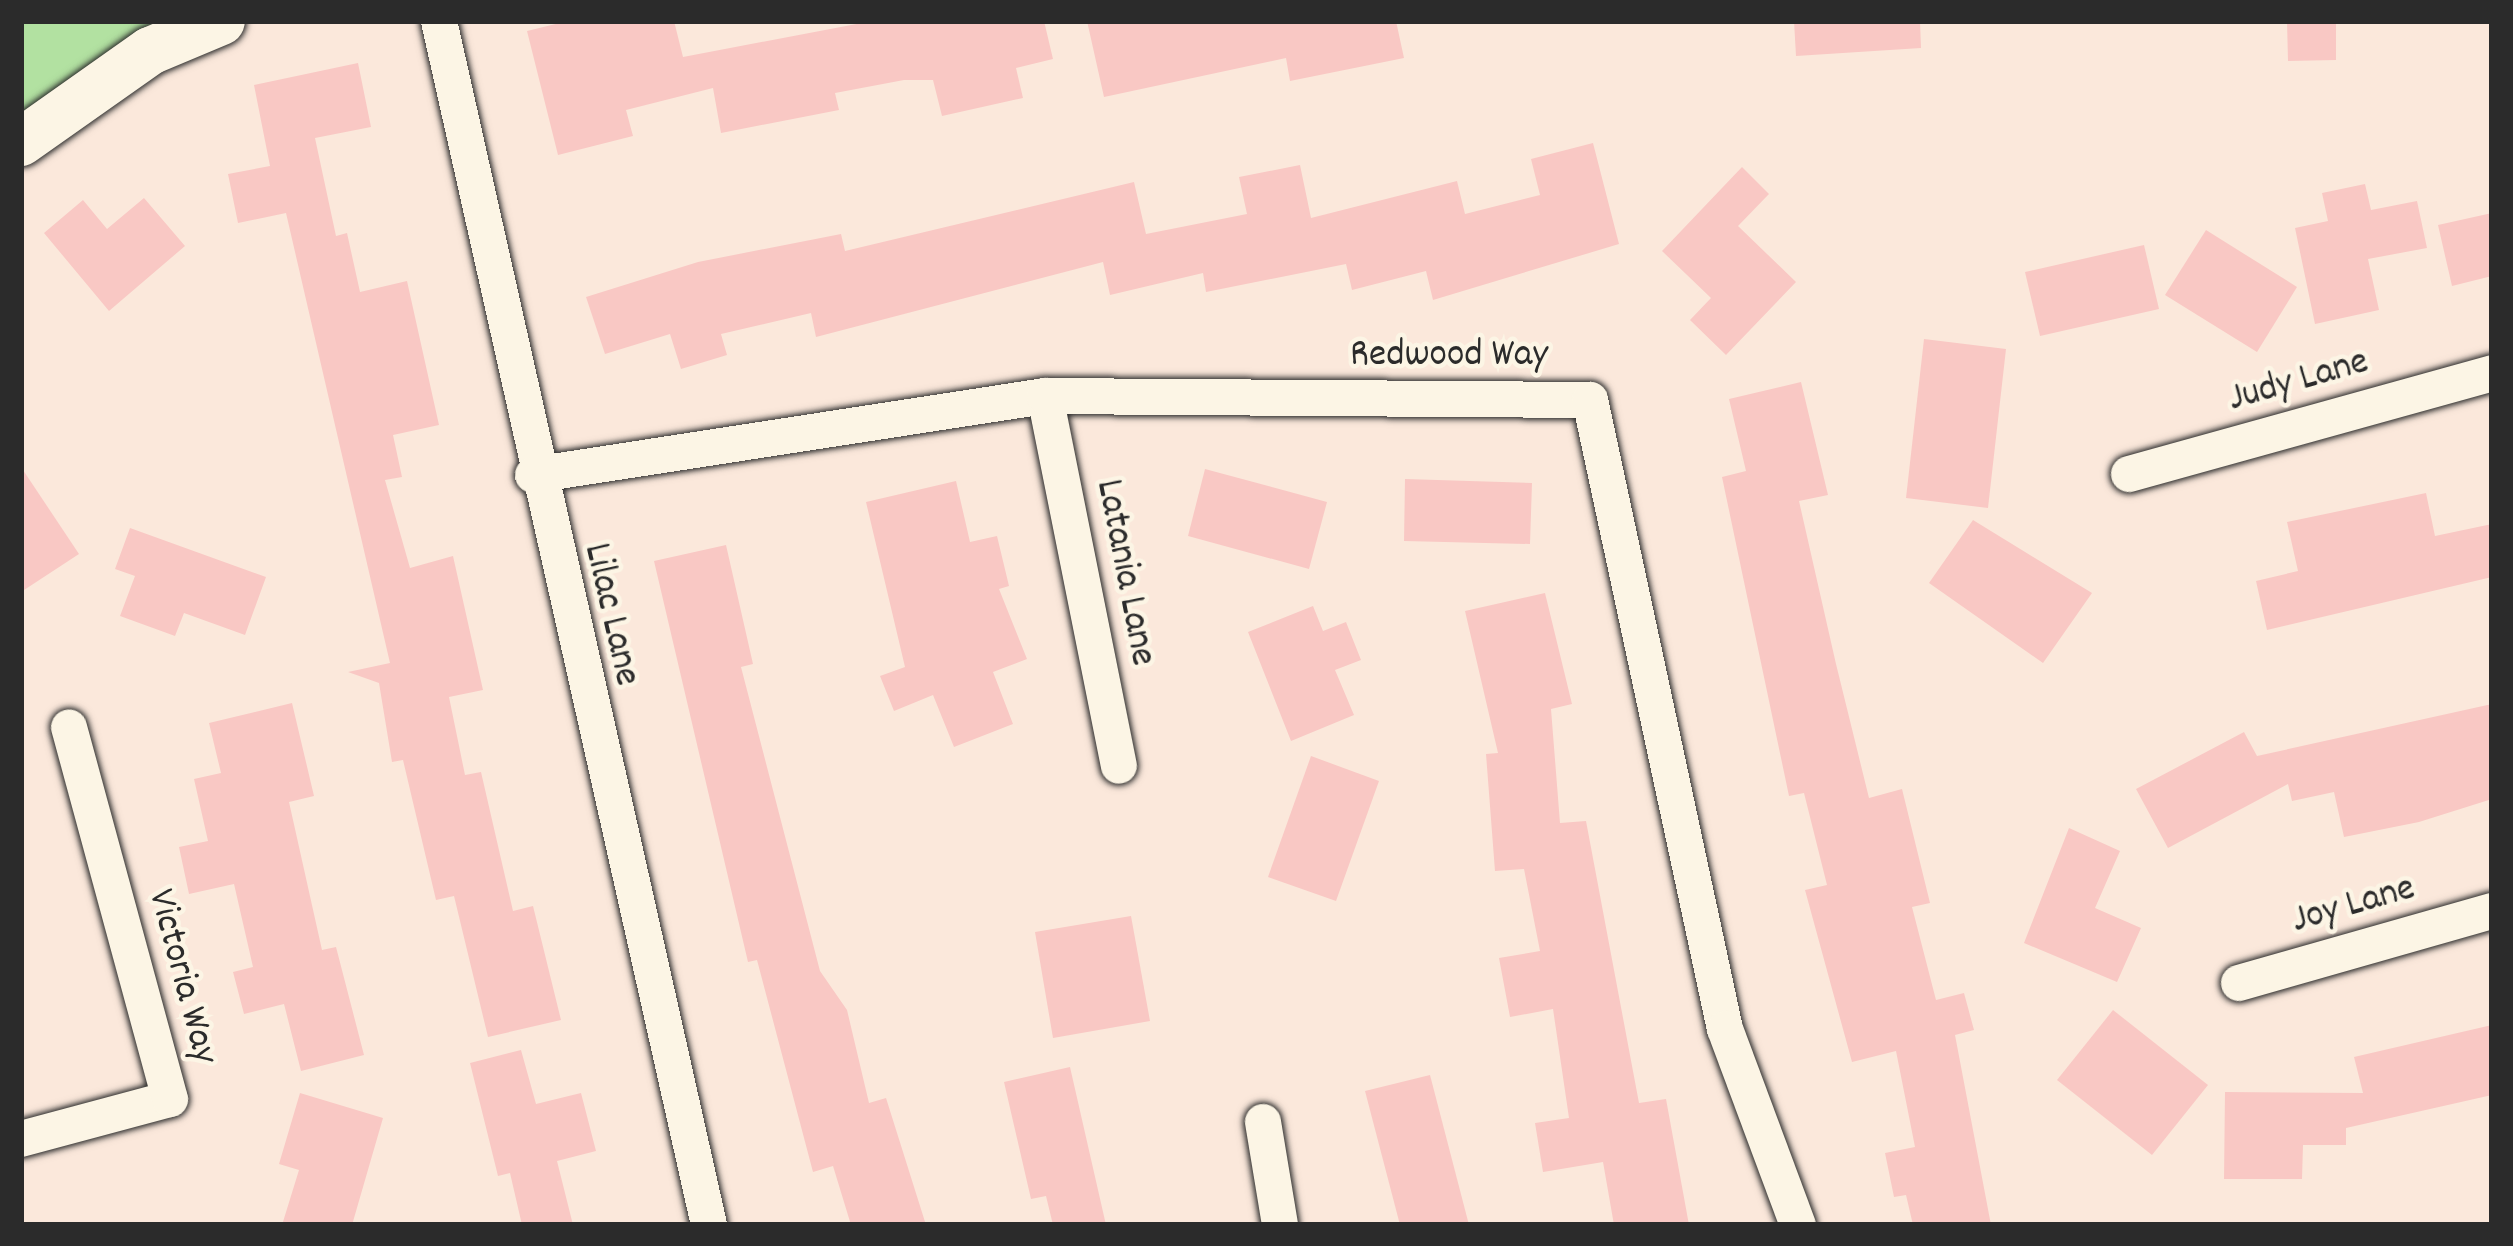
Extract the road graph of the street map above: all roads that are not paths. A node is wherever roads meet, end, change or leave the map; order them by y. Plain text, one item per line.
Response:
1 (221, 21) edge
2 (439, 21) edge
3 (21, 142) edge
4 (2492, 373) edge
5 (1045, 397) junction
6 (2128, 474) dead end
7 (533, 475) junction
8 (69, 728) dead end
9 (1119, 766) dead end
10 (2492, 911) edge
11 (2239, 983) dead end
12 (1263, 1122) dead end
13 (21, 1138) edge
14 (709, 1225) edge
15 (1280, 1225) edge
16 (1798, 1225) edge

1 - 3 street
2 - 7 street, Lilac Lane
4 - 6 street, Judy Lane
5 - 7 street, Redwood Way
5 - 9 street, Latania Lane
5 - 16 street, Redwood Way
7 - 14 street, Lilac Lane
8 - 13 street, Victoria Way
10 - 11 street, Joy Lane
12 - 15 street

